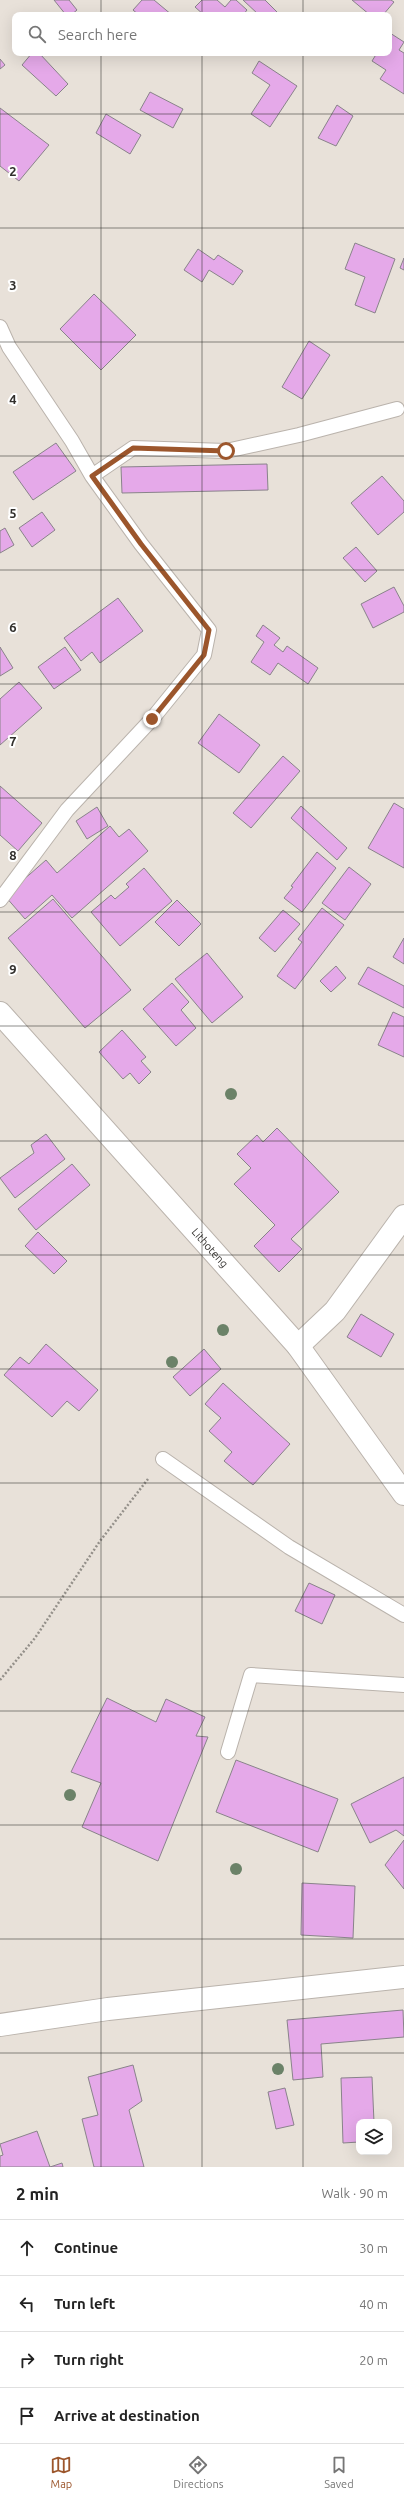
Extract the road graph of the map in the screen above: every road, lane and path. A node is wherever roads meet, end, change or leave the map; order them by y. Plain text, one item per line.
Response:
1 (0, 327) edge
2 (397, 409) dead end
3 (92, 476) junction
4 (0, 900) edge
5 (0, 1013) edge
6 (404, 1216) edge
7 (298, 1346) junction
8 (163, 1459) joint
9 (404, 1494) edge
10 (404, 1615) edge
11 (0, 1680) edge
12 (404, 1685) edge
13 (228, 1752) dead end
14 (404, 1977) edge
15 (0, 2025) edge

1 - 3 lane
2 - 3 lane
3 - 4 lane
5 - 7 main road, Lithoteng
6 - 7 main road
7 - 9 main road, Lithoteng
8 - 10 lane
8 - 11 path
12 - 13 lane
14 - 15 main road

